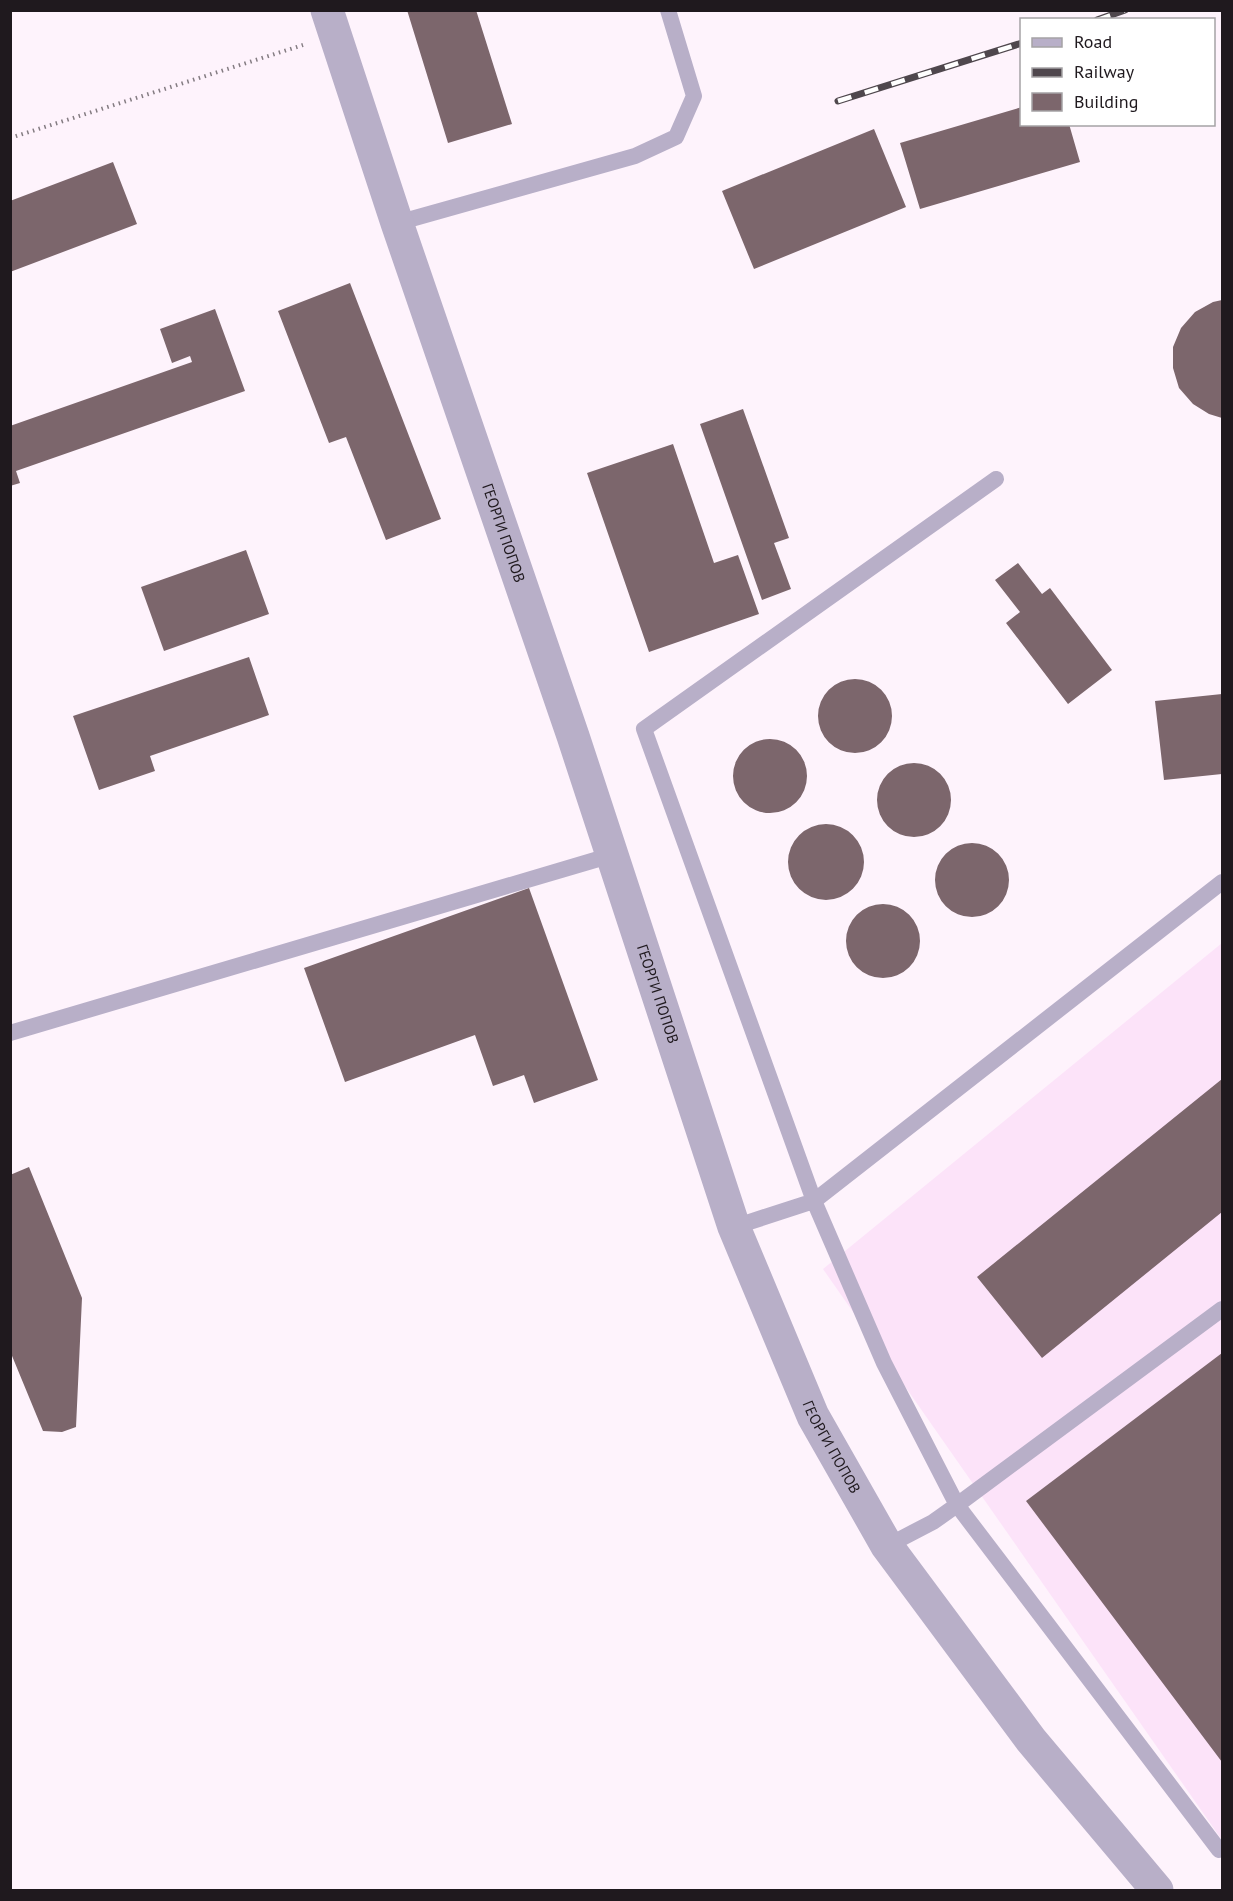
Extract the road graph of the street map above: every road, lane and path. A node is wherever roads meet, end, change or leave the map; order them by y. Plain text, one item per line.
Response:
1 (668, 10) edge
2 (331, 22) edge
3 (10, 138) edge
4 (397, 223) junction
5 (996, 479) dead end
6 (612, 855) junction
7 (1222, 882) edge
8 (10, 1033) edge
9 (814, 1201) junction
10 (734, 1227) junction
11 (1222, 1309) edge
12 (957, 1505) junction
13 (887, 1546) junction
14 (1219, 1850) dead end
15 (1157, 1890) edge

1 - 4 lane
2 - 3 path
2 - 4 street, ГЕОРГИ ПОПОВ
4 - 6 street, ГЕОРГИ ПОПОВ
5 - 9 lane
6 - 8 lane
6 - 10 street, ГЕОРГИ ПОПОВ
7 - 9 lane
9 - 10 lane
9 - 12 lane
10 - 13 street, ГЕОРГИ ПОПОВ
11 - 12 lane
12 - 13 lane
12 - 14 lane
13 - 15 street, ГЕОРГИ ПОПОВ

